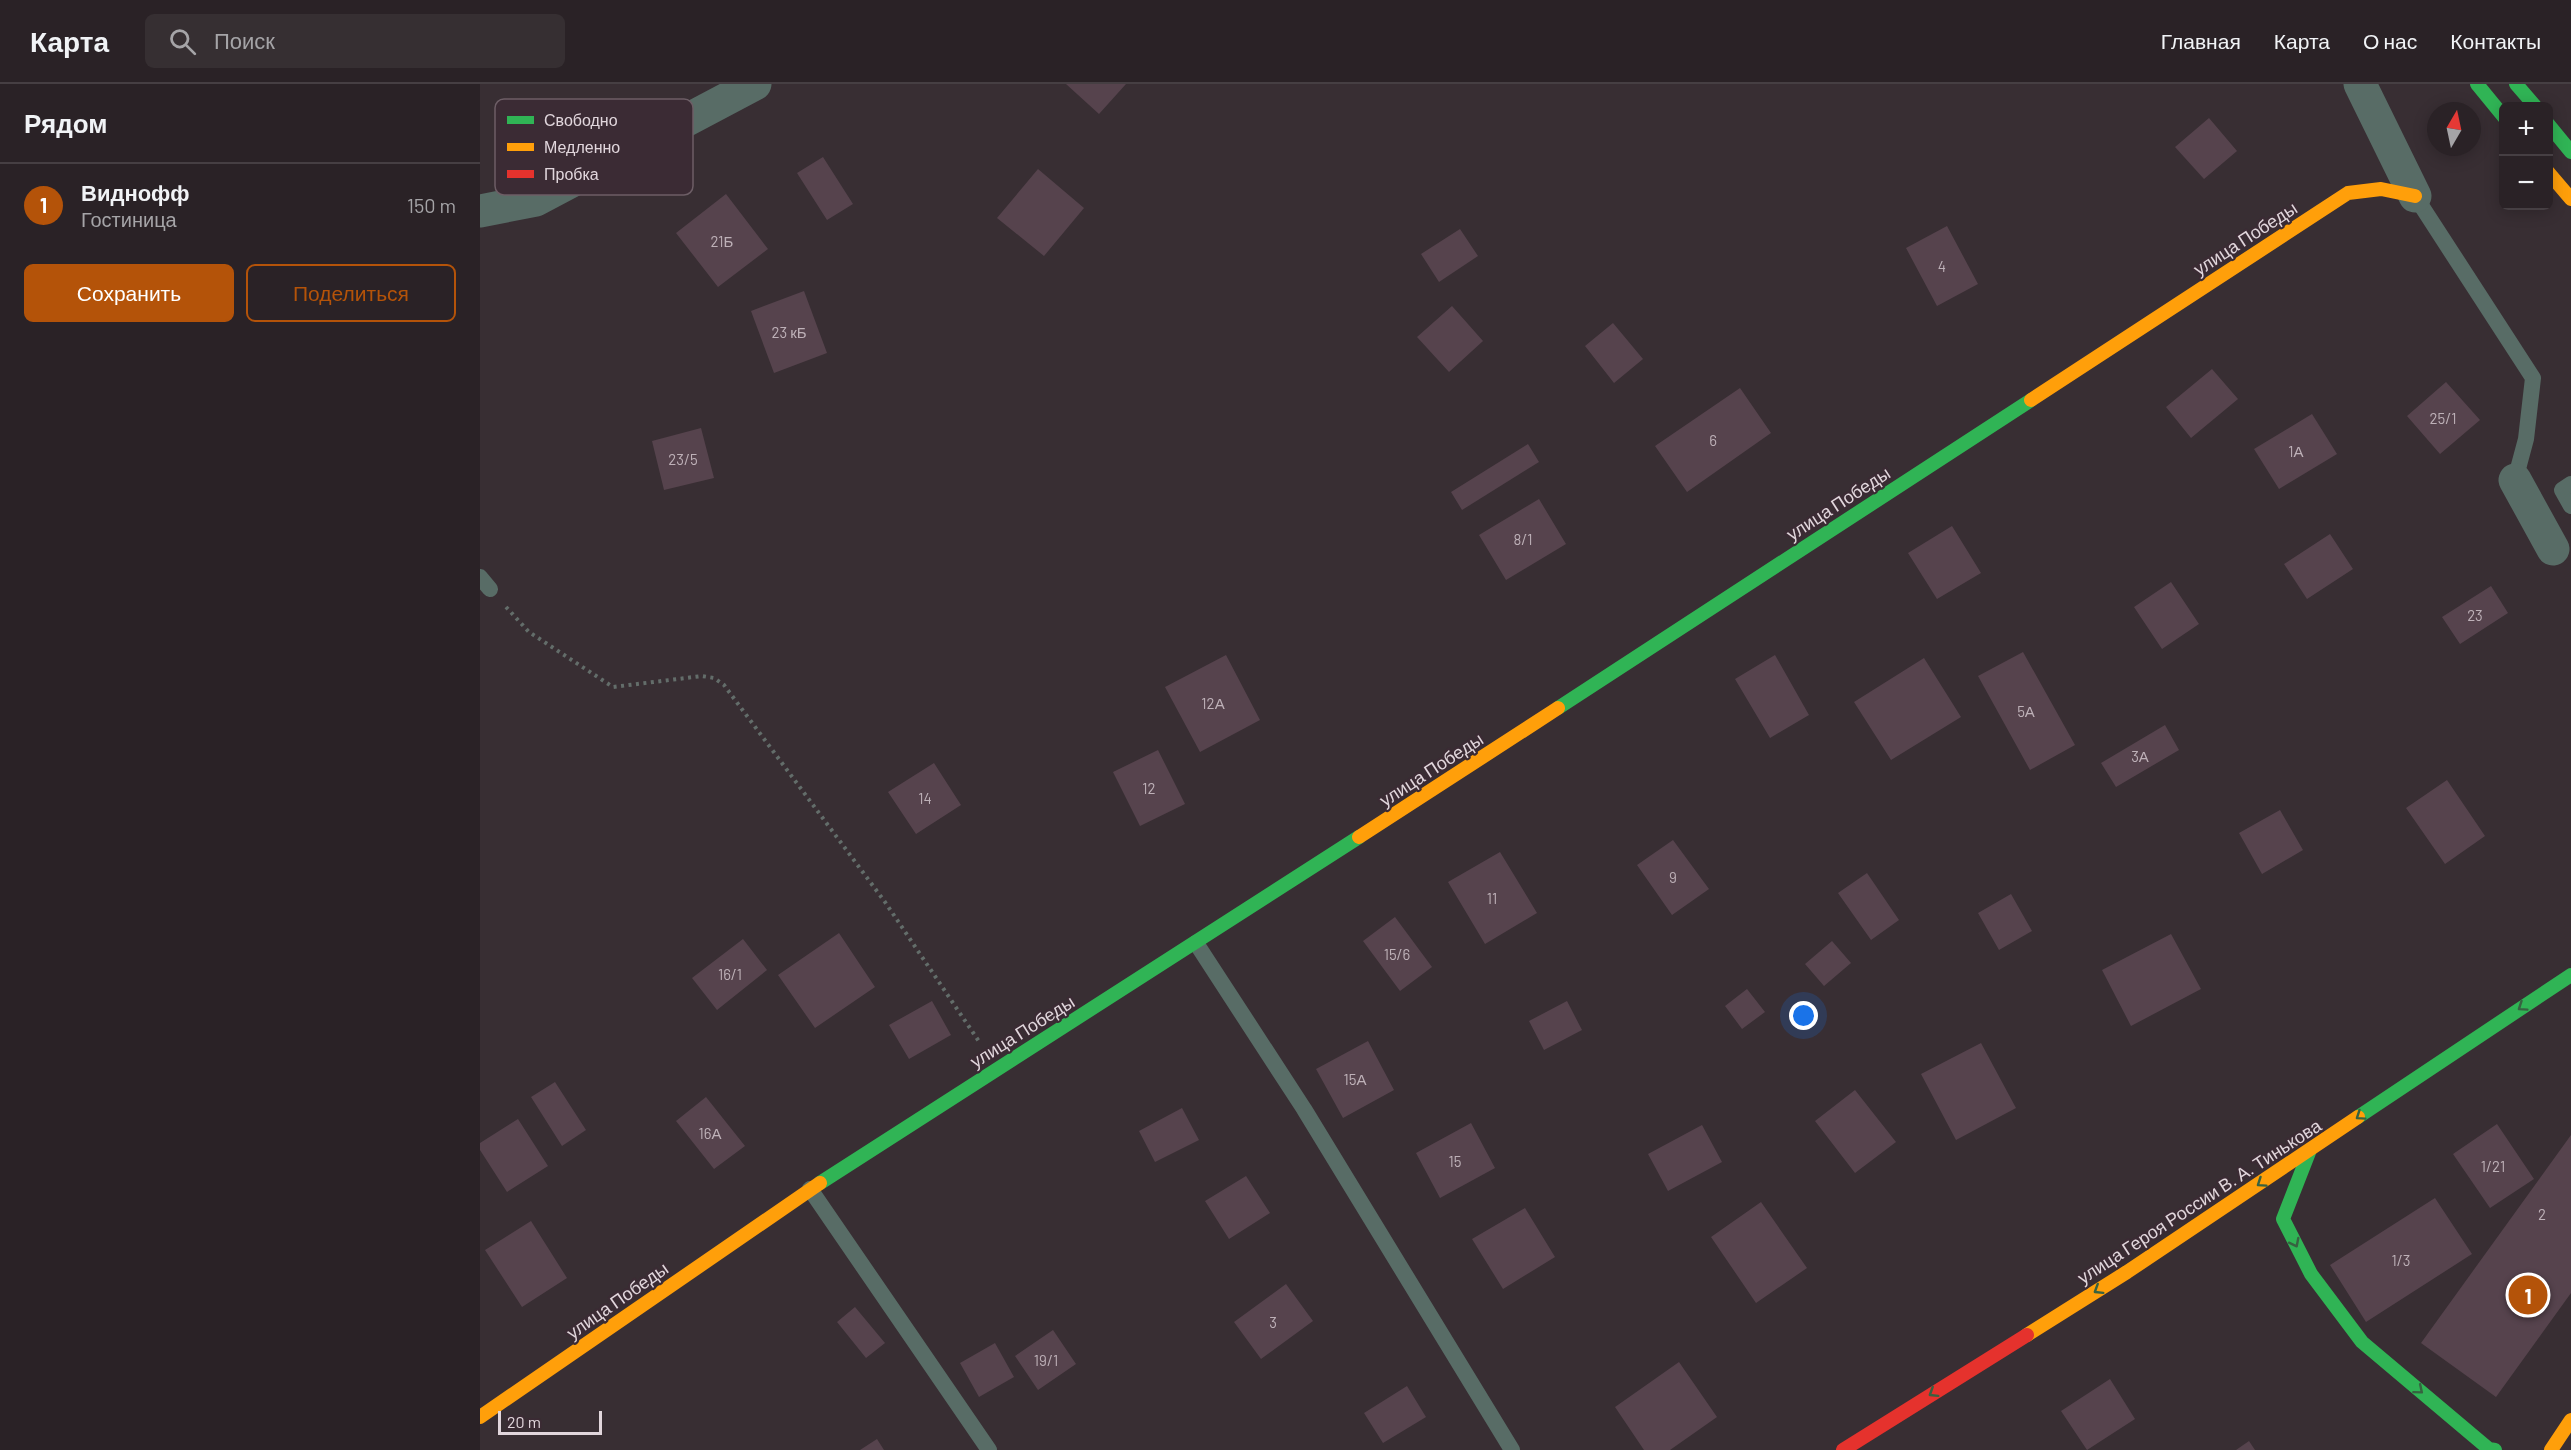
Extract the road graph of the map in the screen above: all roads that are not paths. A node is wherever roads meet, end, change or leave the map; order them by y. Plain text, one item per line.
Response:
1 (755, 84) edge
2 (2360, 84) edge
3 (2477, 84) edge
4 (2517, 84) edge
5 (2532, 102) edge
6 (2499, 111) edge
7 (693, 117) edge
8 (2553, 130) edge
9 (2571, 152) edge
10 (2553, 178) edge
11 (545, 195) edge
12 (2415, 196) junction
13 (2571, 199) edge
14 (480, 211) edge
15 (2515, 480) joint
16 (2571, 484) edge
17 (2571, 506) edge
18 (2553, 549) dead end
19 (1196, 943) junction
20 (2571, 975) edge
21 (2310, 1150) junction
22 (810, 1189) junction
23 (480, 1417) edge
24 (2571, 1420) edge
25 (989, 1450) edge
26 (1512, 1450) edge
27 (1843, 1450) edge
28 (2495, 1450) edge
29 (2551, 1450) edge

1 - 7 street
2 - 12 street
3 - 6 street
4 - 5 street
8 - 9 street
10 - 13 street
11 - 14 street
12 - 15 lane
12 - 19 street, улица Победы
15 - 18 street
16 - 17 lane
19 - 22 street, улица Победы
19 - 26 lane
20 -> 21 street, улица Героя России В. А. Тинькова
21 -> 27 street, улица Героя России В. А. Тинькова
21 -> 28 street
22 - 23 street, улица Победы
22 - 25 lane
24 - 29 street

